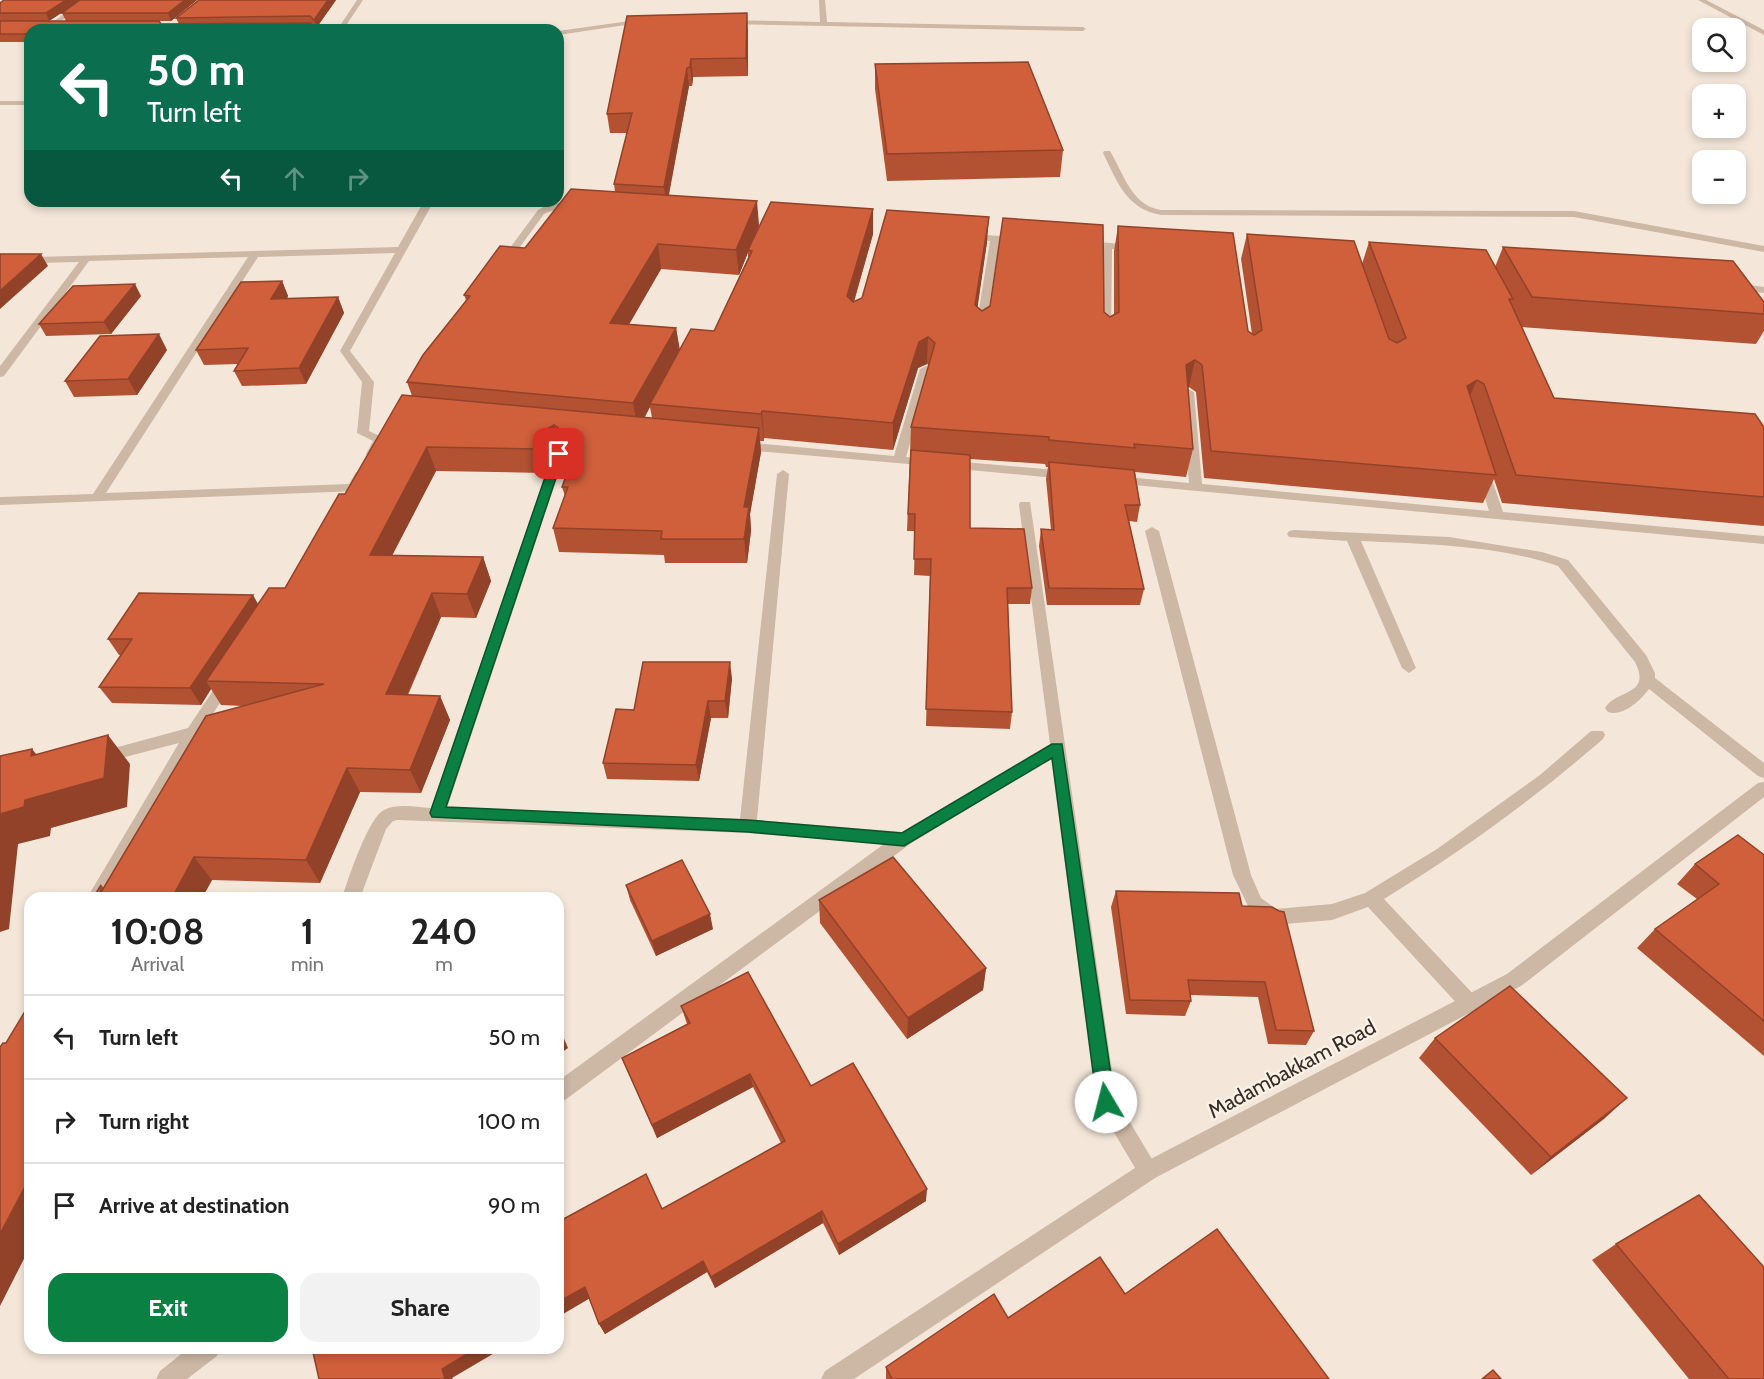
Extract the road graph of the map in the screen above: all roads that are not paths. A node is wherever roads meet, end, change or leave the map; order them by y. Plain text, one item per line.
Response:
1 (88, 0) edge
2 (360, 0) edge
3 (822, 0) edge
4 (1701, 0) edge
5 (651, 21) edge
6 (720, 22) edge
7 (53, 24) edge
8 (344, 24) edge
9 (824, 24) junction
10 (1083, 29) dead end
11 (564, 32) edge
12 (1764, 33) edge
13 (0, 103) edge
14 (24, 103) edge
15 (1107, 153) dead end
16 (564, 205) edge
17 (426, 207) edge
18 (549, 207) edge
19 (595, 207) edge
20 (961, 236) edge
21 (995, 239) junction
22 (1029, 241) edge
23 (1073, 244) edge
24 (1107, 246) junction
25 (1152, 249) edge
26 (1764, 249) edge
27 (403, 250) junction
28 (254, 255) junction
29 (86, 259) junction
30 (0, 261) edge
31 (493, 278) edge
32 (1718, 284) edge
33 (1764, 290) edge
34 (981, 333) edge
35 (1107, 338) edge
36 (926, 369) edge
37 (0, 374) edge
38 (1188, 392) edge
39 (736, 445) edge
40 (559, 454) edge
41 (899, 460) junction
42 (1480, 463) edge
43 (783, 474) dead end
44 (1077, 476) edge
45 (1100, 479) edge
46 (353, 488) junction
47 (1196, 488) junction
48 (98, 496) junction
49 (0, 501) edge
50 (1025, 505) dead end
51 (341, 507) edge
52 (1497, 514) junction
53 (1152, 531) dead end
54 (1294, 534) dead end
55 (1352, 536) junction
56 (1764, 540) edge
57 (238, 664) edge
58 (1409, 668) dead end
59 (1648, 680) junction
60 (1613, 708) dead end
61 (193, 733) junction
62 (1598, 735) dead end
63 (1057, 747) junction
64 (91, 760) edge
65 (1764, 772) edge
66 (1764, 788) edge
67 (437, 813) junction
68 (748, 826) junction
69 (904, 839) junction
70 (100, 892) edge
71 (353, 892) edge
72 (1371, 898) junction
73 (1469, 1003) junction
74 (564, 1089) edge
75 (1148, 1171) junction
76 (201, 1354) edge
77 (168, 1379) edge
78 (833, 1379) edge

1 - 7 street
2 - 8 street
3 - 9 street
4 - 12 street
5 - 11 street
6 - 9 street
9 - 10 street
13 - 14 street
15 - 26 street
16 - 19 street
17 - 27 street
18 - 31 street
20 - 21 street
21 - 22 street
21 - 34 street
23 - 24 street
24 - 25 street
24 - 35 street
27 - 28 street
27 - 46 street
28 - 29 street
28 - 48 street
29 - 30 street
29 - 37 street
32 - 33 street
36 - 41 street
38 - 47 street
39 - 41 street
40 - 67 street
41 - 44 street
42 - 52 street
43 - 68 street
45 - 47 street
46 - 48 street
46 - 51 street
47 - 52 street
48 - 49 street
50 - 63 street
52 - 56 street
53 - 72 street
54 - 55 street
55 - 58 street
55 - 59 street
57 - 61 street
59 - 60 street
59 - 65 street
61 - 64 street
61 - 70 street
62 - 72 street
63 - 69 street
63 - 75 street
66 - 73 street, Madambakkam Road
67 - 68 street
67 - 71 street
68 - 69 street
69 - 74 street
72 - 73 street
73 - 75 street, Madambakkam Road
75 - 78 street, Madambakkam Road
76 - 77 street

